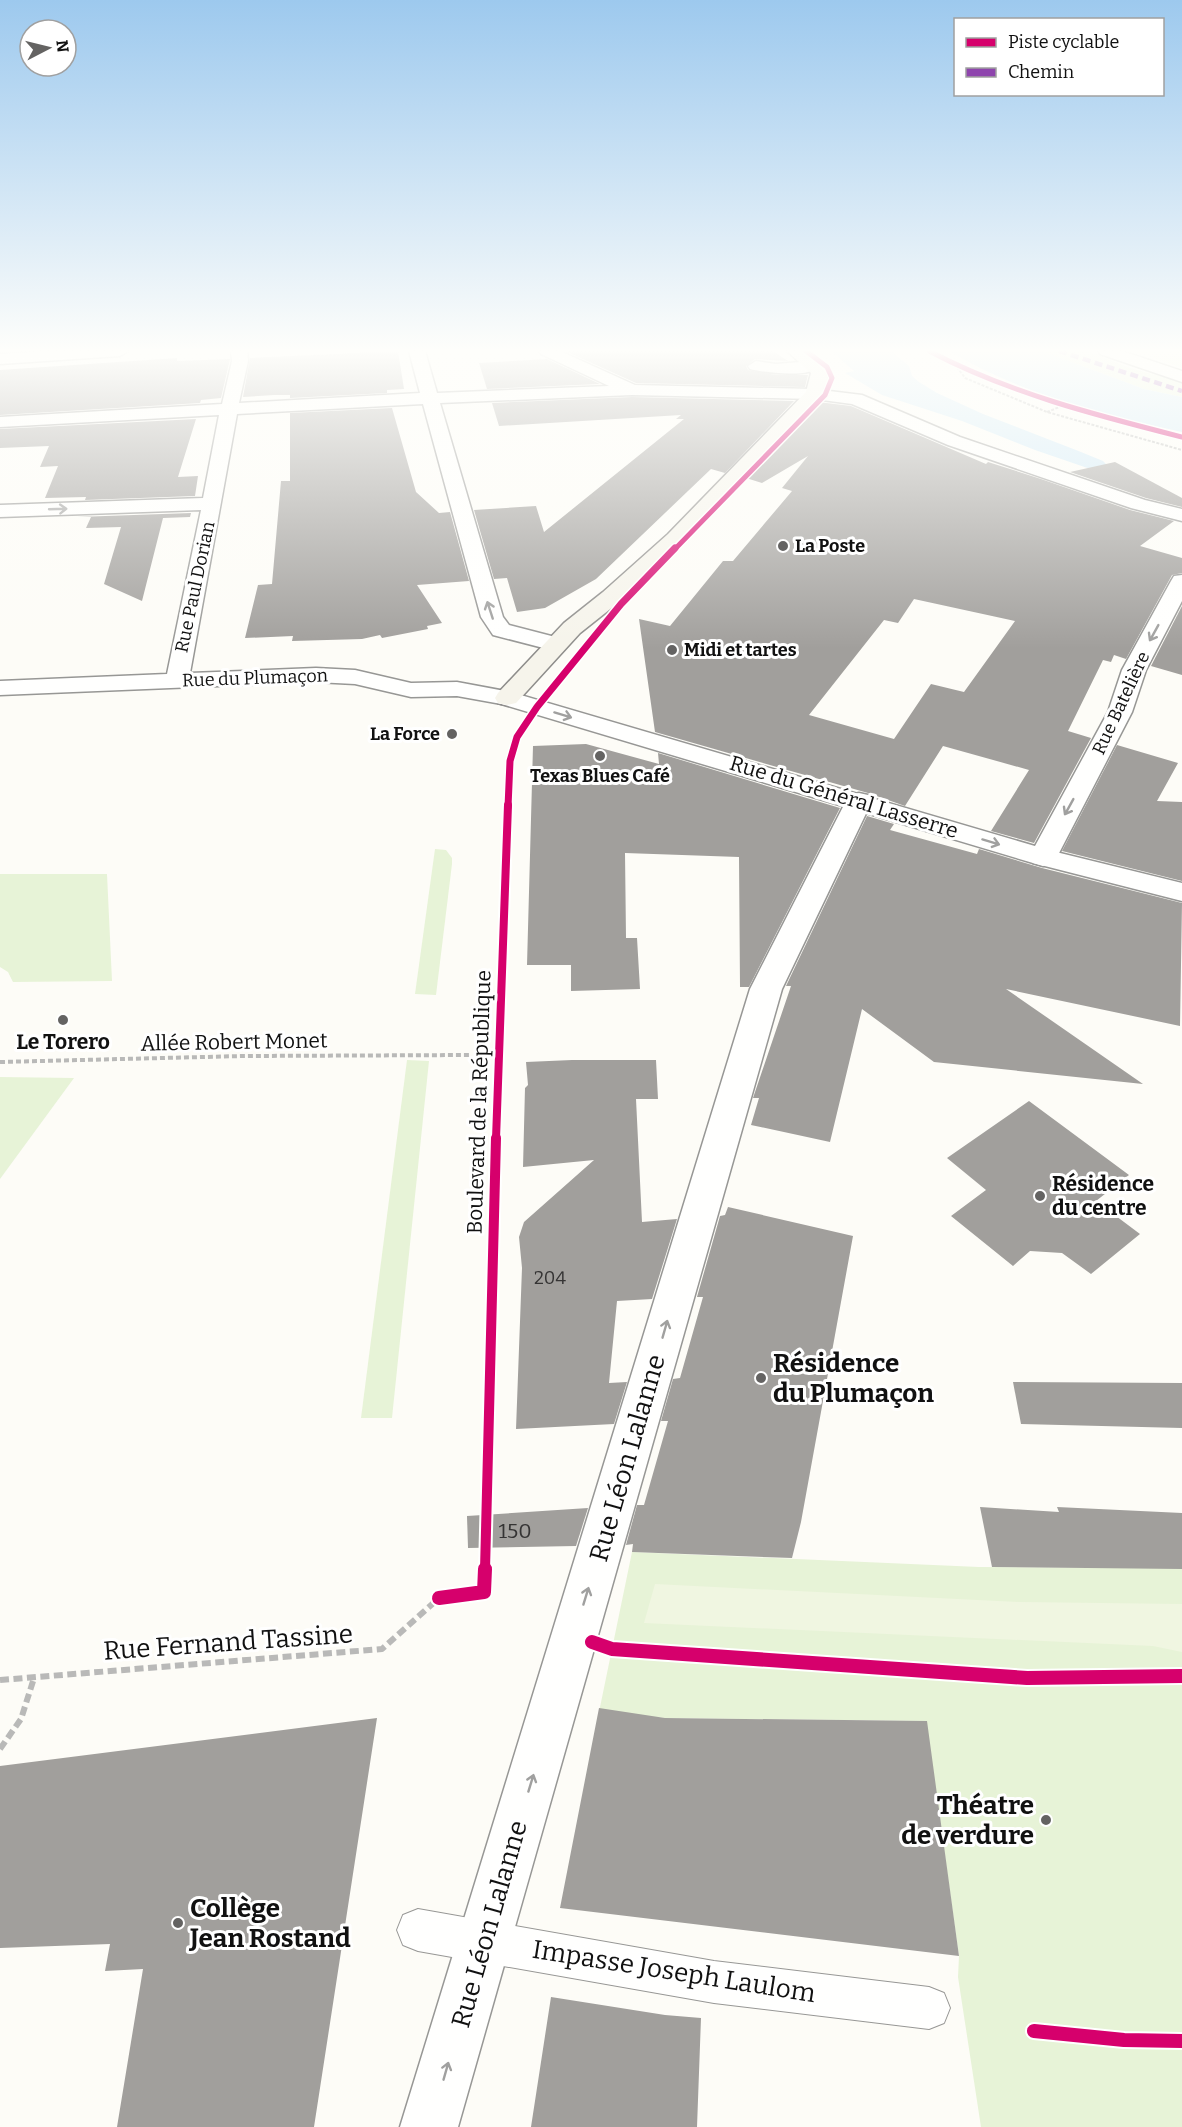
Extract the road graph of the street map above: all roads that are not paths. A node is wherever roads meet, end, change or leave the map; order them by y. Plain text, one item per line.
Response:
1 (220, 450) edge
2 (445, 450) edge
3 (752, 450) edge
4 (980, 450) edge
5 (212, 504) junction
6 (0, 511) edge
7 (1182, 515) edge
8 (1182, 581) edge
9 (555, 644) junction
10 (177, 681) junction
11 (0, 688) edge
12 (507, 698) junction
13 (859, 801) junction
14 (1043, 857) junction
15 (1182, 892) edge
16 (418, 1930) dead end
17 (484, 1940) junction
18 (930, 2008) dead end
19 (429, 2127) edge

1 - 5 street, Rue Paul Dorian
9 -> 2 street
3 - 9 main road
4 - 7 street
6 -> 5 street
5 - 10 street, Rue Paul Dorian
8 -> 14 street, Rue Batelière
9 - 12 main road
10 - 11 street, Rue du Plumaçon
10 - 12 street, Rue du Plumaçon
12 -> 13 street, Rue du Général Lasserre
13 -> 14 street, Rue du Général Lasserre
17 -> 13 street, Rue Léon Lalanne
14 - 15 street, Rue du Général Lasserre
16 - 17 lane, Impasse Joseph Laulom
17 - 18 lane, Impasse Joseph Laulom
19 -> 17 street, Rue Léon Lalanne

